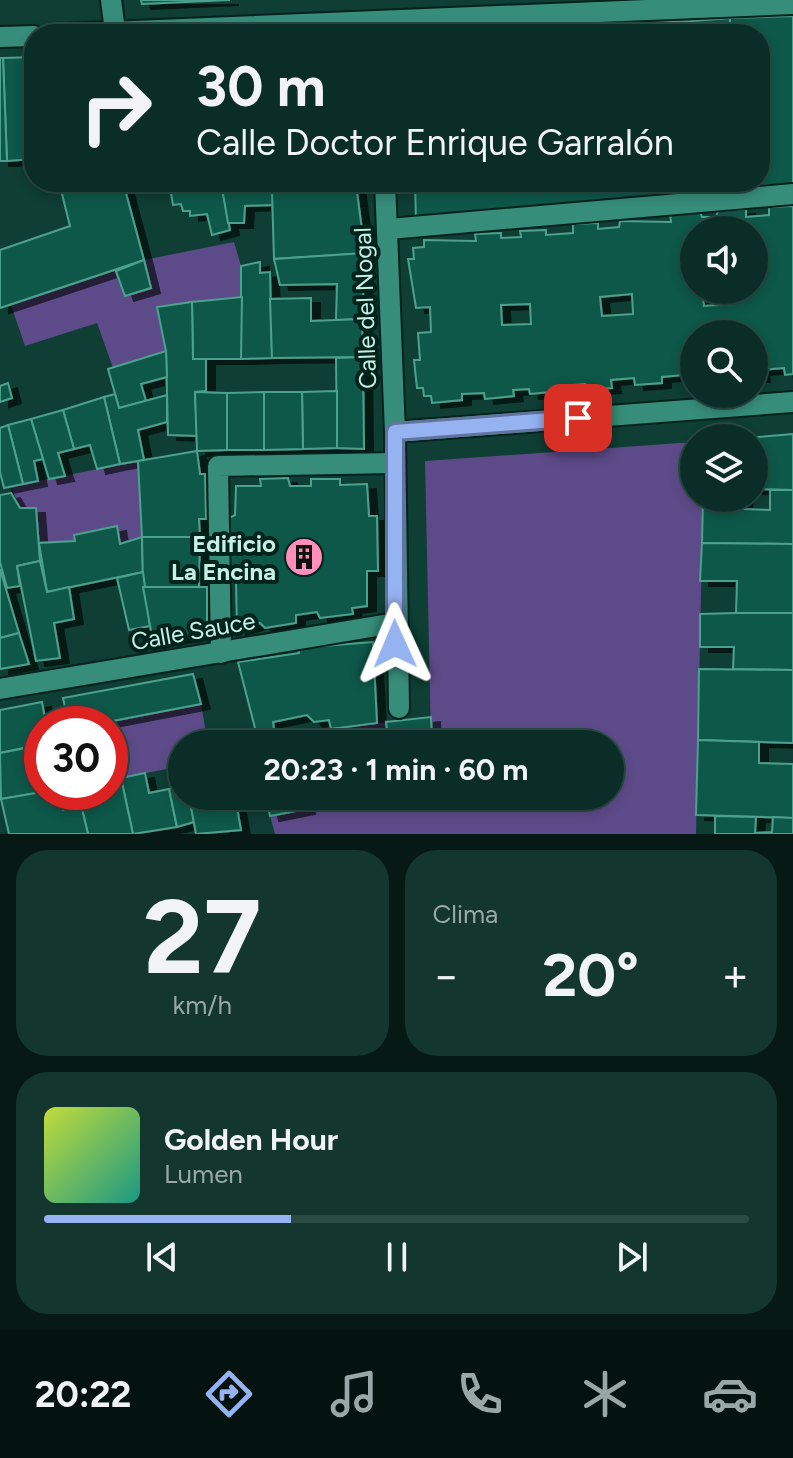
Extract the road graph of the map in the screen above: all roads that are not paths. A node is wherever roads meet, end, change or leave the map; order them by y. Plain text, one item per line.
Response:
1 (111, 0) edge
2 (793, 4) edge
3 (378, 18) edge
4 (114, 24) edge
5 (300, 24) edge
6 (24, 36) edge
7 (0, 37) edge
8 (386, 192) edge
9 (793, 194) edge
10 (389, 229) junction
11 (793, 402) edge
12 (395, 432) junction
13 (394, 463) junction
14 (395, 623) junction
15 (221, 653) junction
16 (0, 689) edge
17 (399, 708) dead end

1 - 4 street
2 - 3 street
3 - 5 street
6 - 7 street
8 - 10 street, Calle del Nogal
9 - 10 street
10 - 12 street, Calle del Nogal
11 - 12 street
12 - 13 street, Calle del Nogal
13 - 14 street, Calle del Nogal
13 - 15 street
14 - 15 street, Calle Sauce
14 - 17 street, Calle del Nogal
15 - 16 street, Calle Sauce

